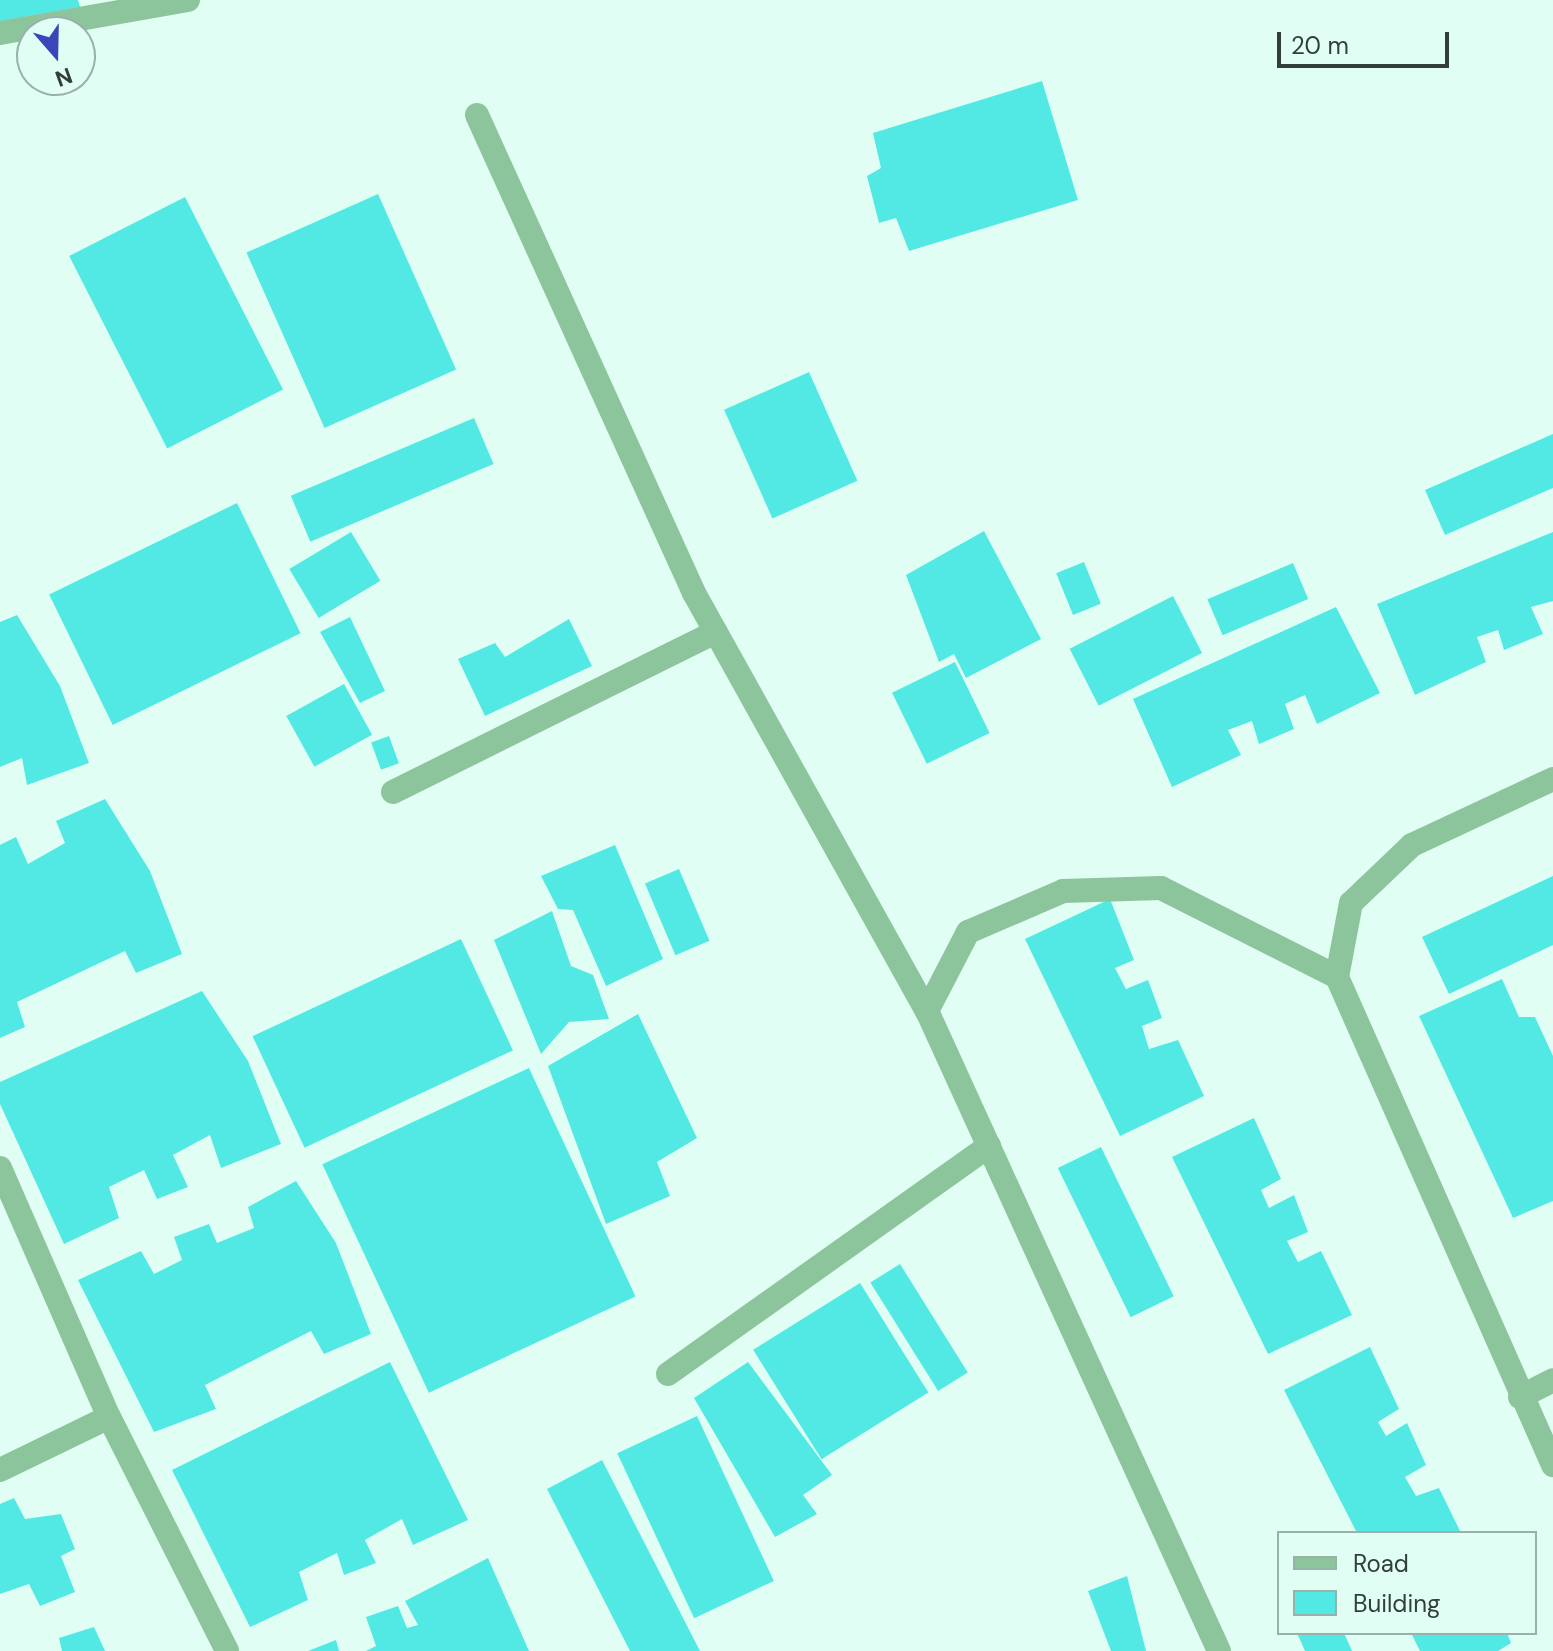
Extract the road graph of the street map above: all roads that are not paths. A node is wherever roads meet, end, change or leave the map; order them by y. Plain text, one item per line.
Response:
1 (188, 0) edge
2 (0, 33) edge
3 (477, 115) dead end
4 (715, 632) junction
5 (1553, 779) edge
6 (393, 792) dead end
7 (1337, 977) junction
8 (927, 1011) junction
9 (989, 1146) junction
10 (0, 1168) edge
11 (668, 1374) dead end
12 (1553, 1380) edge
13 (1520, 1397) junction
14 (109, 1417) junction
15 (1553, 1465) edge
16 (0, 1470) edge
17 (227, 1651) edge
18 (1219, 1651) edge

1 - 2 street
3 - 4 street
4 - 6 street
4 - 8 street
5 - 7 street
7 - 8 street
7 - 13 street
8 - 9 street
9 - 11 street
9 - 18 street
10 - 14 street
12 - 13 street
13 - 15 street
14 - 16 street
14 - 17 street

